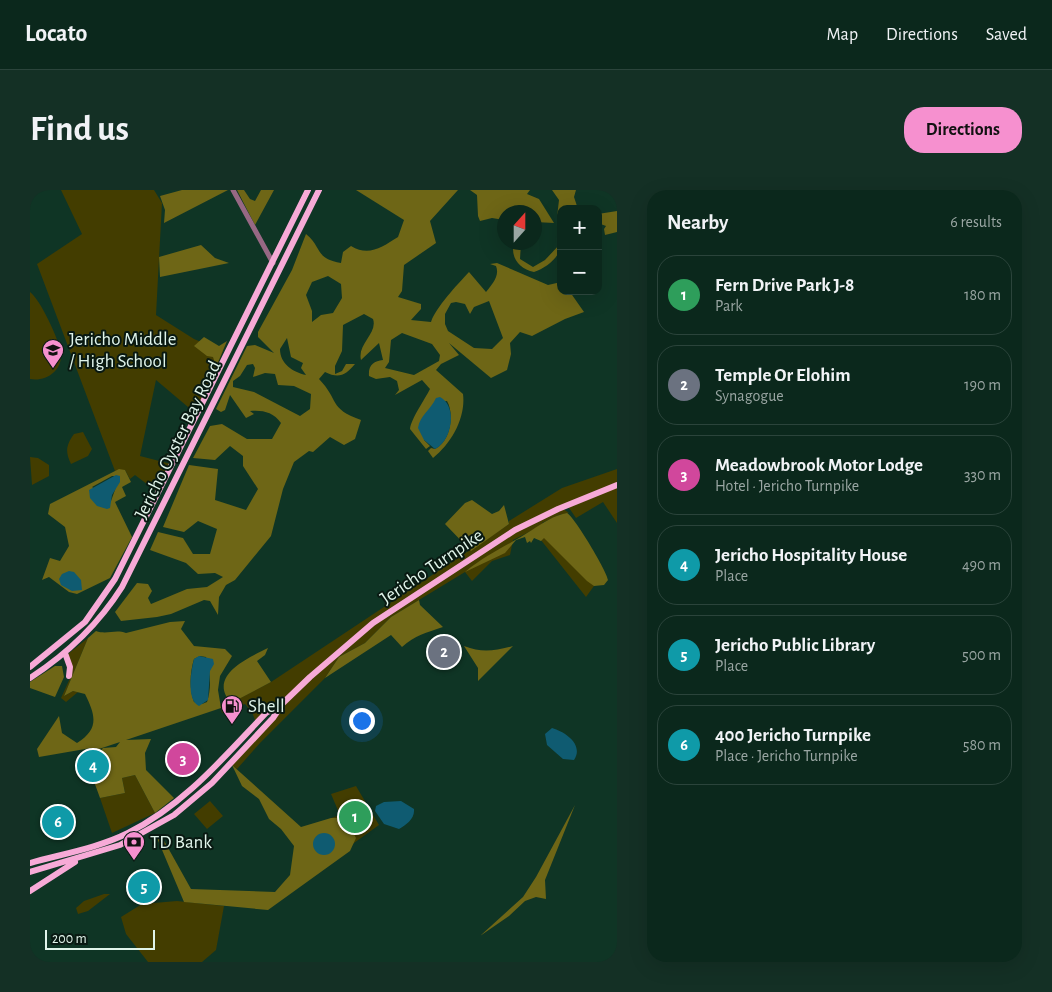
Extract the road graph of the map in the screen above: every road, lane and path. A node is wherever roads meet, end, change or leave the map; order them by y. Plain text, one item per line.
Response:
1 (233, 190) edge
2 (308, 190) edge
3 (319, 190) edge
4 (273, 263) junction
5 (264, 300) junction
6 (193, 423) junction
7 (201, 427) junction
8 (617, 485) edge
9 (134, 541) junction
10 (143, 545) junction
11 (65, 653) junction
12 (30, 667) edge
13 (69, 676) dead end
14 (30, 678) edge
15 (283, 703) junction
16 (80, 858) junction
17 (30, 863) edge
18 (30, 872) edge
19 (30, 891) edge

1 - 4 street
2 - 4 main road, Jericho Oyster Bay Road
3 - 5 main road, Jericho Oyster Bay Road
4 - 5 main road
4 - 6 main road, Jericho Oyster Bay Road
5 - 7 main road, Jericho Oyster Bay Road
6 - 7 main road
6 - 9 main road, Jericho Oyster Bay Road
7 - 10 main road, Jericho Oyster Bay Road
8 - 15 main road, Jericho Turnpike
9 - 10 main road
9 - 12 main road, Jericho Oyster Bay Road
10 - 11 main road, Jericho Oyster Bay Road
11 - 13 main road
11 - 14 main road, Jericho Oyster Bay Road
15 - 16 main road, Jericho Turnpike
15 - 17 main road, Jericho Turnpike
16 - 18 main road, Jericho Turnpike
16 - 19 main road

